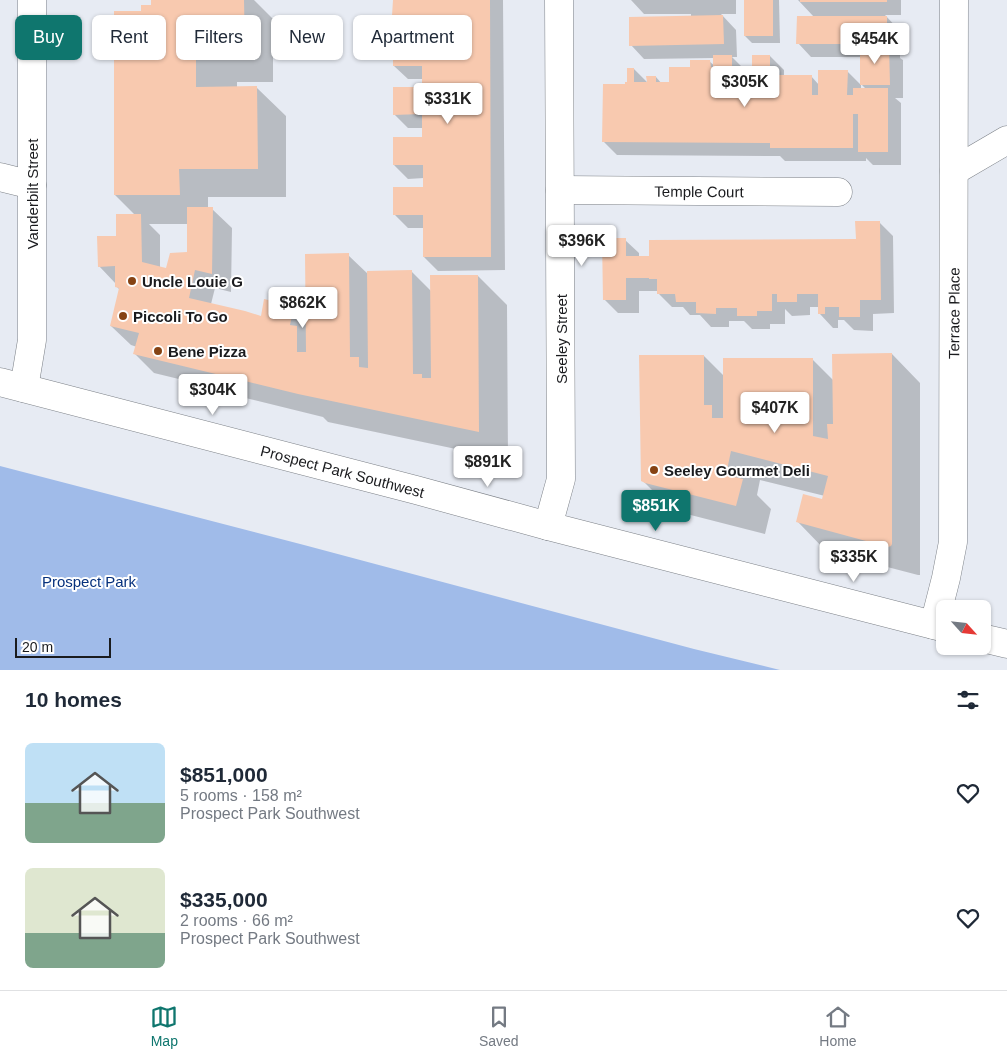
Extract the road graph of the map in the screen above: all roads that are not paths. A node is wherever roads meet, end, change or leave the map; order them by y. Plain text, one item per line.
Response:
1 (32, 0) edge
2 (559, 0) edge
3 (954, 0) edge
4 (1007, 140) edge
5 (954, 171) junction
6 (0, 177) edge
7 (32, 185) junction
8 (560, 190) junction
9 (838, 192) dead end
10 (12, 385) edge
11 (548, 526) junction
12 (943, 600) edge
13 (936, 625) edge

1 - 7 street, Vanderbilt Street
2 - 8 street, Seeley Street
3 - 5 street, Terrace Place
4 - 5 street
5 - 12 street, Terrace Place
6 - 7 street
7 - 10 street, Vanderbilt Street
8 - 9 street, Temple Court
8 - 11 street, Seeley Street
10 - 11 street, Prospect Park Southwest
11 - 13 street, Prospect Park Southwest

